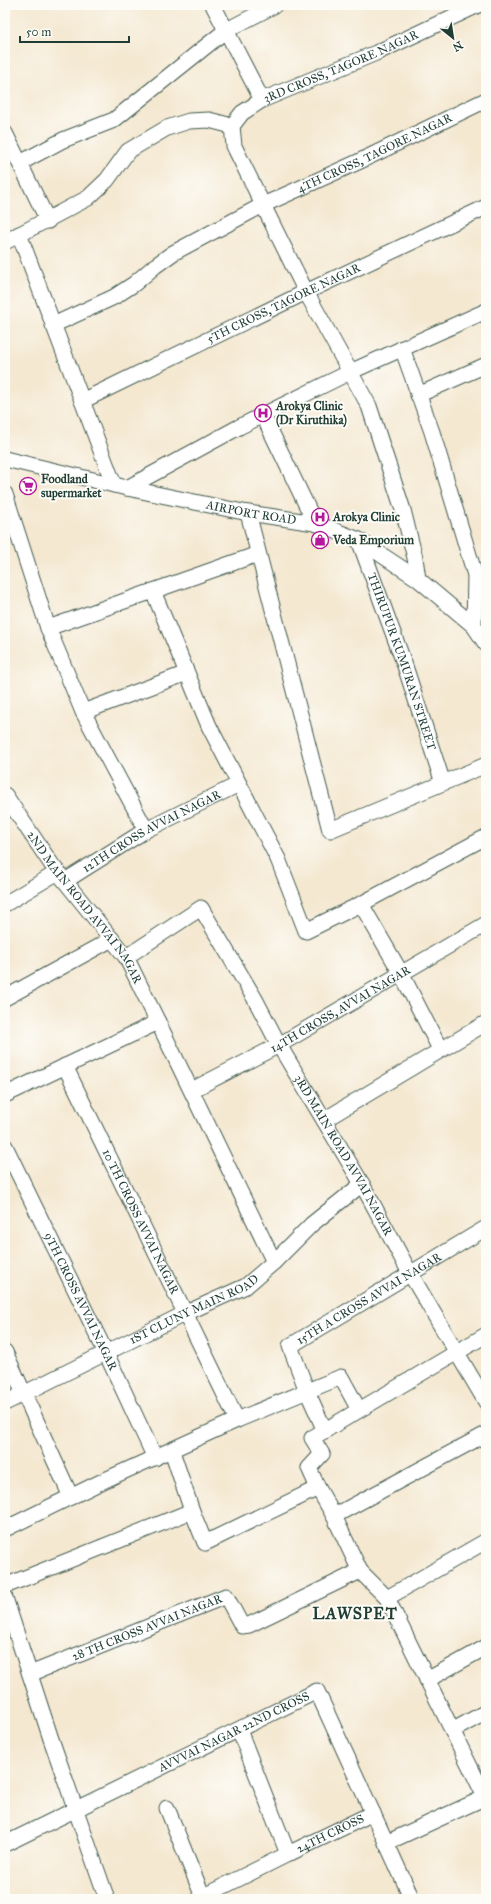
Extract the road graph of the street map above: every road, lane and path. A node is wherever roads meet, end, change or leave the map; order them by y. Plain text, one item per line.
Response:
1 (213, 5) edge
2 (275, 5) edge
3 (478, 5) edge
4 (225, 31) junction
5 (262, 100) junction
6 (486, 100) edge
7 (232, 126) junction
8 (5, 132) edge
9 (20, 163) junction
10 (263, 205) junction
11 (486, 207) edge
12 (48, 221) junction
13 (19, 234) junction
14 (5, 242) edge
15 (306, 292) junction
16 (486, 312) edge
17 (53, 325) junction
18 (402, 348) junction
19 (486, 365) edge
20 (350, 372) junction
21 (418, 394) junction
22 (82, 401) junction
23 (263, 415) junction
24 (5, 459) edge
25 (120, 486) junction
26 (5, 494) edge
27 (248, 513) junction
28 (315, 523) junction
29 (359, 540) junction
30 (258, 554) junction
31 (418, 579) junction
32 (153, 591) junction
33 (474, 626) junction
34 (48, 628) junction
35 (486, 644) edge
36 (187, 673) junction
37 (82, 712) junction
38 (486, 764) edge
39 (443, 783) junction
40 (239, 784) junction
41 (5, 795) edge
42 (146, 830) junction
43 (486, 837) edge
44 (61, 877) junction
45 (5, 904) edge
46 (361, 904) junction
47 (486, 924) edge
48 (112, 939) junction
49 (126, 957) junction
50 (400, 973) junction
51 (5, 998) edge
52 (158, 1022) junction
53 (486, 1023) edge
54 (279, 1045) junction
55 (440, 1049) junction
56 (65, 1066) junction
57 (192, 1090) junction
58 (5, 1095) edge
59 (324, 1120) junction
60 (5, 1146) edge
61 (362, 1184) junction
62 (486, 1228) edge
63 (274, 1262) junction
64 (411, 1275) junction
65 (186, 1313) junction
66 (486, 1335) edge
67 (5, 1352) edge
68 (457, 1352) junction
69 (106, 1353) junction
70 (307, 1392) junction
71 (24, 1393) junction
72 (486, 1402) edge
73 (5, 1403) edge
74 (359, 1410) junction
75 (236, 1420) junction
76 (325, 1430) junction
77 (486, 1434) edge
78 (172, 1450) junction
79 (155, 1458) junction
80 (318, 1488) junction
81 (71, 1496) junction
82 (192, 1511) junction
83 (334, 1516) junction
84 (5, 1529) edge
85 (486, 1541) edge
86 (360, 1571) junction
87 (5, 1586) edge
88 (5, 1598) edge
89 (386, 1598) junction
90 (486, 1647) edge
91 (30, 1674) junction
92 (427, 1680) junction
93 (486, 1712) edge
94 (239, 1730) junction
95 (452, 1731) junction
96 (486, 1797) edge
97 (168, 1808) dead end
98 (76, 1810) junction
99 (373, 1813) junction
100 (386, 1843) junction
101 (5, 1844) edge
102 (288, 1854) junction
103 (406, 1897) edge
104 (201, 1898) edge
105 (106, 1899) edge

1 - 4 street
2 - 4 street
3 - 5 street, 3RD CROSS, TAGORE NAGAR
4 - 5 street
4 - 9 street
5 - 7 street, 3RD CROSS, TAGORE NAGAR
6 - 10 street, 4TH CROSS, TAGORE NAGAR
7 - 10 street
7 - 12 street
8 - 9 street
9 - 12 street
10 - 15 street
10 - 17 street, 4TH CROSS, TAGORE NAGAR
11 - 15 street, 5TH CROSS, TAGORE NAGAR
12 - 13 street
13 - 14 street
13 - 17 street
15 - 20 street
15 - 22 street, 5TH CROSS, TAGORE NAGAR
16 - 18 street
17 - 22 street
18 - 20 street
18 - 21 street
19 - 21 street
20 - 23 street
20 - 31 street
21 - 33 street
22 - 25 street
23 - 25 street
23 - 28 street
24 - 25 street, AIRPORT ROAD
25 - 27 street, AIRPORT ROAD
26 - 34 street
27 - 28 street, AIRPORT ROAD
27 - 30 street
28 - 29 street, AIRPORT ROAD
29 - 31 street, AIRPORT ROAD
29 - 39 street, THIRUPUR KUMURAN STREET
30 - 32 street
30 - 39 street
31 - 33 street, AIRPORT ROAD
32 - 34 street
32 - 36 street
33 - 35 street, AIRPORT ROAD
34 - 37 street
36 - 37 street
36 - 40 street
37 - 42 street
38 - 39 street
40 - 42 street, 12TH CROSS AVVAI NAGAR
40 - 46 street
41 - 44 street, 2ND MAIN ROAD AVVAI NAGAR
42 - 44 street, 12TH CROSS AVVAI NAGAR
43 - 46 street
44 - 45 street, 12TH CROSS AVVAI NAGAR
44 - 48 street, 2ND MAIN ROAD AVVAI NAGAR
46 - 50 street
47 - 50 street, 14TH CROSS, AVVAI NAGAR
48 - 49 street, 2ND MAIN ROAD AVVAI NAGAR
48 - 51 street
49 - 52 street, 2ND MAIN ROAD AVVAI NAGAR
49 - 54 street, 3RD MAIN ROAD AVVAI NAGAR
50 - 54 street, 14TH CROSS, AVVAI NAGAR
50 - 55 street
52 - 56 street
52 - 57 street, 2ND MAIN ROAD AVVAI NAGAR
53 - 55 street
54 - 57 street, 14TH CROSS, AVVAI NAGAR
54 - 59 street, 3RD MAIN ROAD AVVAI NAGAR
55 - 59 street
56 - 58 street
56 - 65 street, 10 TH CROSS AVVAI NAGAR
57 - 63 street, 2ND MAIN ROAD AVVAI NAGAR
59 - 61 street, 3RD MAIN ROAD AVVAI NAGAR
60 - 69 street, 9TH CROSS AVVAI NAGAR
61 - 63 street, 1ST CLUNY MAIN ROAD
61 - 64 street, 3RD MAIN ROAD AVVAI NAGAR
62 - 64 street, 15TH A CROSS AVVAI NAGAR
63 - 65 street, 1ST CLUNY MAIN ROAD
64 - 68 street, 3RD MAIN ROAD AVVAI NAGAR
64 - 70 street, 15TH A CROSS AVVAI NAGAR
65 - 69 street, 1ST CLUNY MAIN ROAD
65 - 75 street, 10 TH CROSS AVVAI NAGAR
66 - 68 street
67 - 71 street
68 - 72 street, 3RD MAIN ROAD AVVAI NAGAR
68 - 74 street
69 - 71 street, 1ST CLUNY MAIN ROAD
69 - 79 street, 9TH CROSS AVVAI NAGAR
70 - 74 street
70 - 75 street
70 - 76 street, 15TH A CROSS AVVAI NAGAR
71 - 73 street, 1ST CLUNY MAIN ROAD
71 - 81 street
74 - 76 street
75 - 78 street
76 - 80 street
77 - 83 street
78 - 79 street
78 - 82 street
79 - 81 street
80 - 82 street
80 - 83 street
81 - 84 street
82 - 87 street
83 - 86 street
85 - 89 street
86 - 89 street
86 - 91 street, 28 TH CROSS AVVAI NAGAR
88 - 91 street
89 - 92 street
90 - 92 street
91 - 98 street
92 - 95 street
93 - 95 street
94 - 98 street, AVVVAI NAGAR 22ND CROSS
94 - 99 street, AVVVAI NAGAR 22ND CROSS
94 - 102 street
95 - 96 street
96 - 100 street
97 - 104 street
98 - 101 street, AVVVAI NAGAR 22ND CROSS
98 - 105 street
99 - 100 street, AVVVAI NAGAR 22ND CROSS
99 - 102 street, 24TH CROSS
100 - 103 street, AVVVAI NAGAR 22ND CROSS
102 - 104 street, 24TH CROSS

